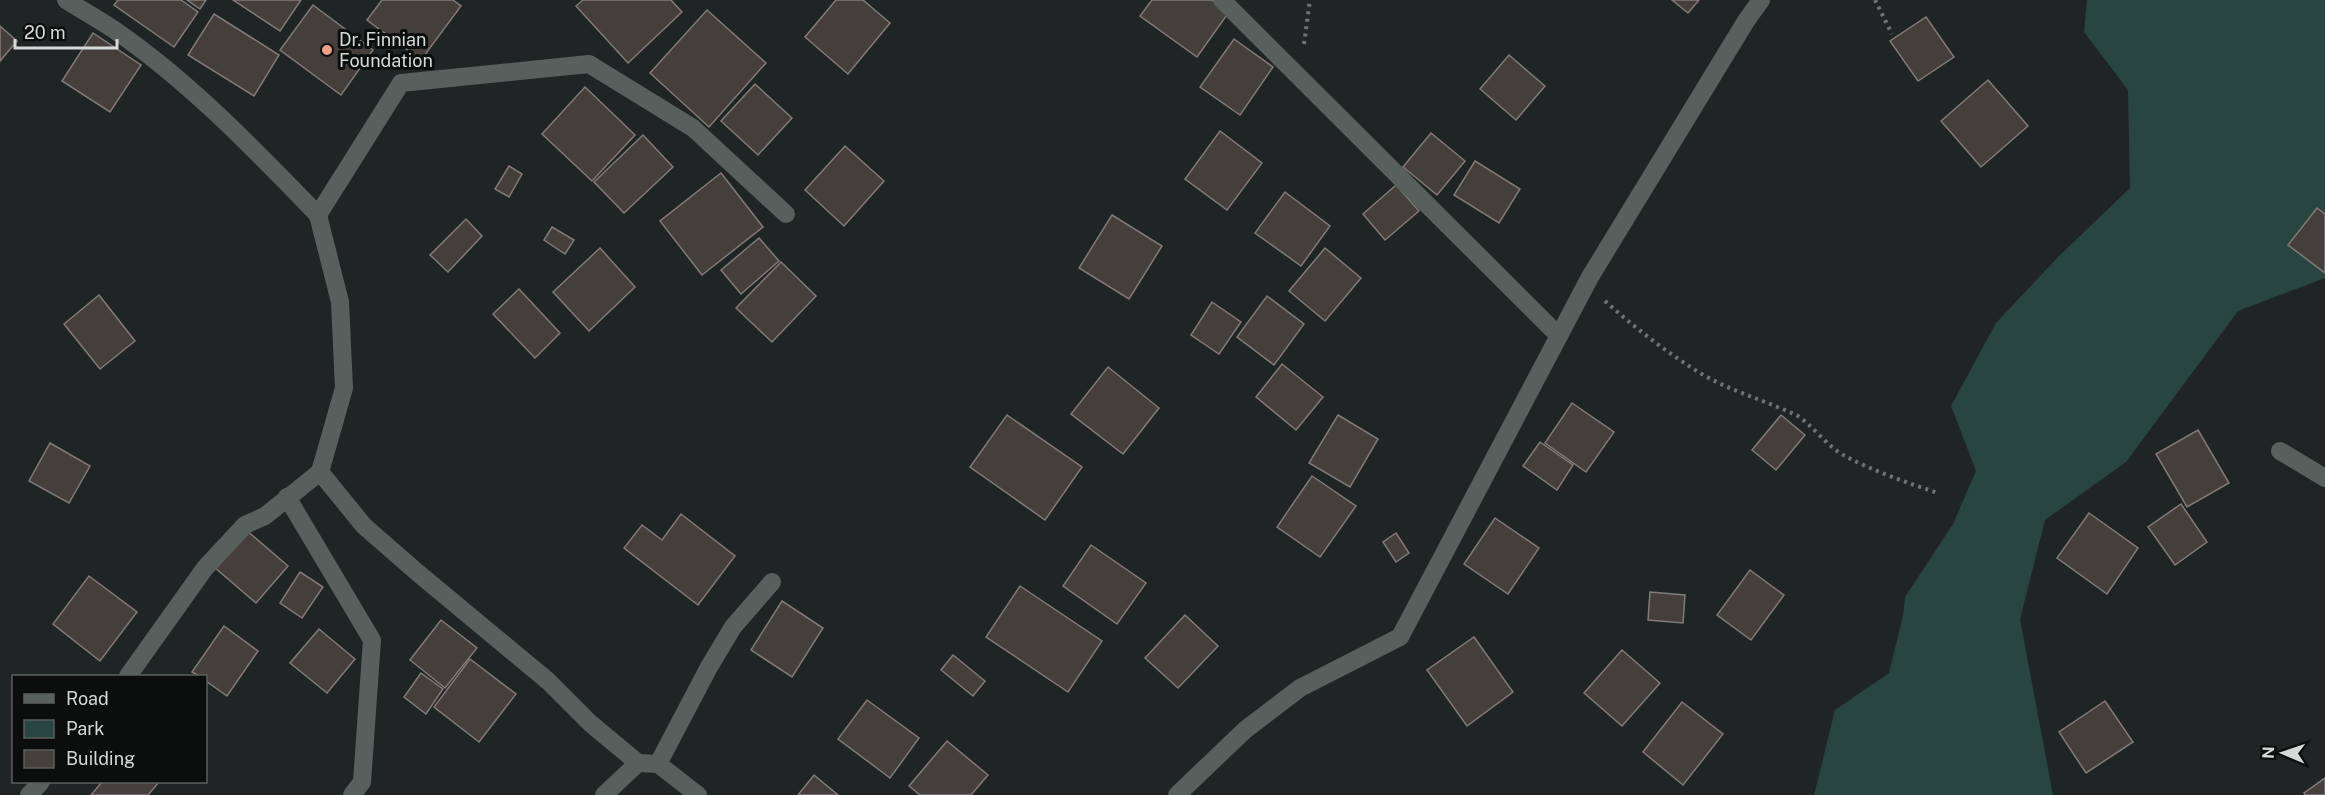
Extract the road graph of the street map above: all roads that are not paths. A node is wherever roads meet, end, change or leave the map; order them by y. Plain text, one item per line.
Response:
1 (66, 0) edge
2 (1222, 0) edge
3 (1761, 0) edge
4 (786, 214) dead end
5 (318, 215) junction
6 (1559, 336) junction
7 (2280, 451) dead end
8 (320, 472) junction
9 (2325, 478) edge
10 (287, 497) junction
11 (772, 582) dead end
12 (129, 675) edge
13 (638, 763) junction
14 (658, 764) junction
15 (40, 783) edge
16 (29, 795) edge
17 (352, 795) edge
18 (604, 795) edge
19 (698, 795) edge
20 (1177, 795) edge

1 - 5 street
2 - 6 street
3 - 6 street
4 - 5 street
5 - 8 street
6 - 20 street
7 - 9 street
8 - 10 street
8 - 13 street
10 - 12 street
10 - 17 street
11 - 14 street
13 - 14 street
13 - 18 street
14 - 19 street
15 - 16 street

